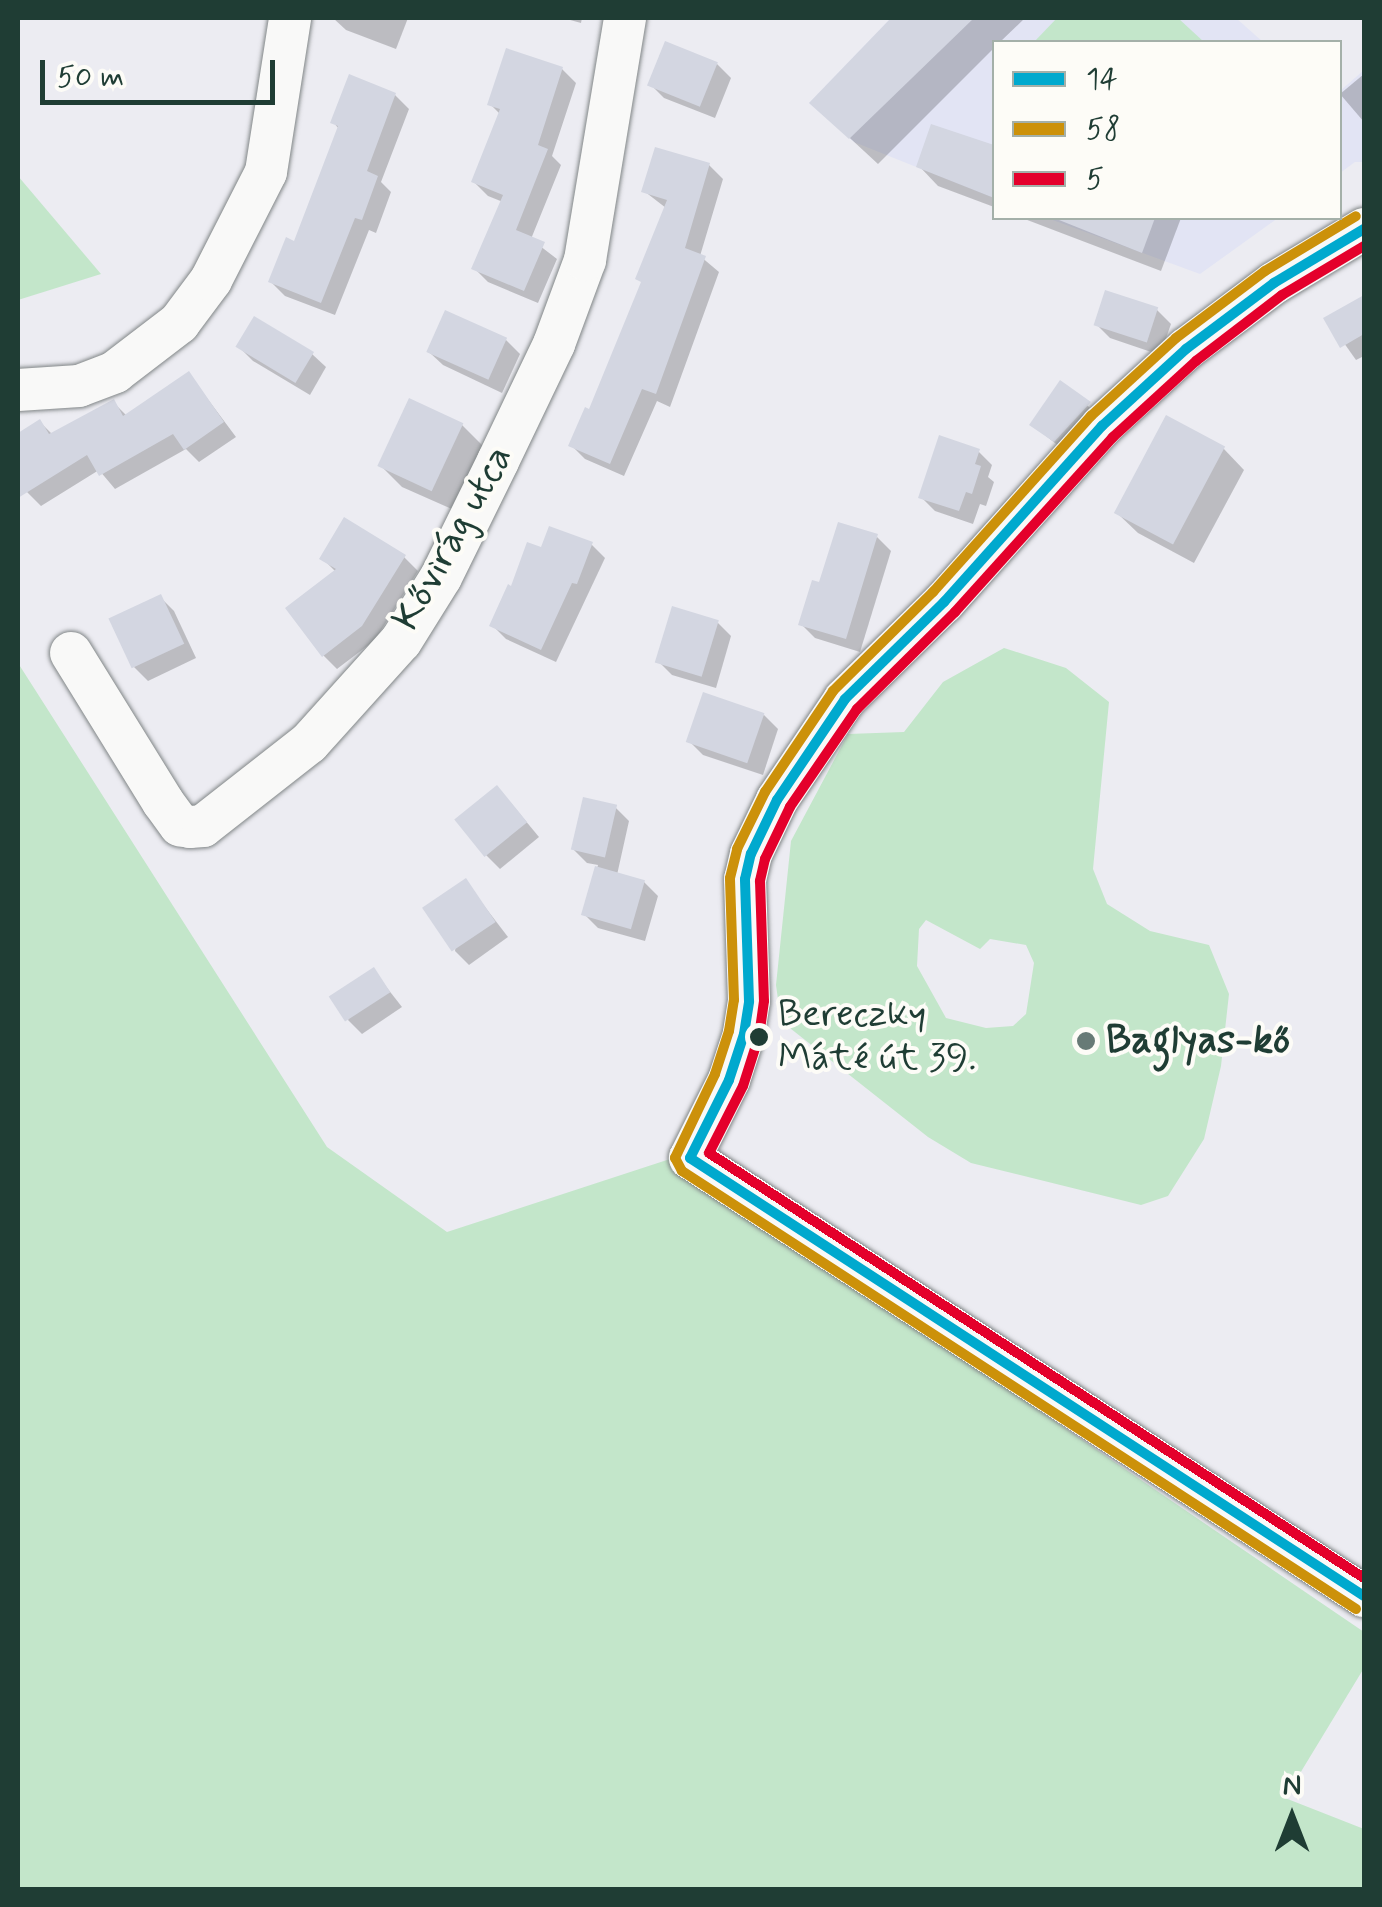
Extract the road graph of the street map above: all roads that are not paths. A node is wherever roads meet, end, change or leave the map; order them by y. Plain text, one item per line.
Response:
1 (290, 18) edge
2 (625, 18) edge
3 (1364, 230) edge
4 (18, 390) edge
5 (71, 653) dead end
6 (1364, 1596) edge

1 - 4 street
2 - 5 street, Kővirág utca
3 - 6 street

